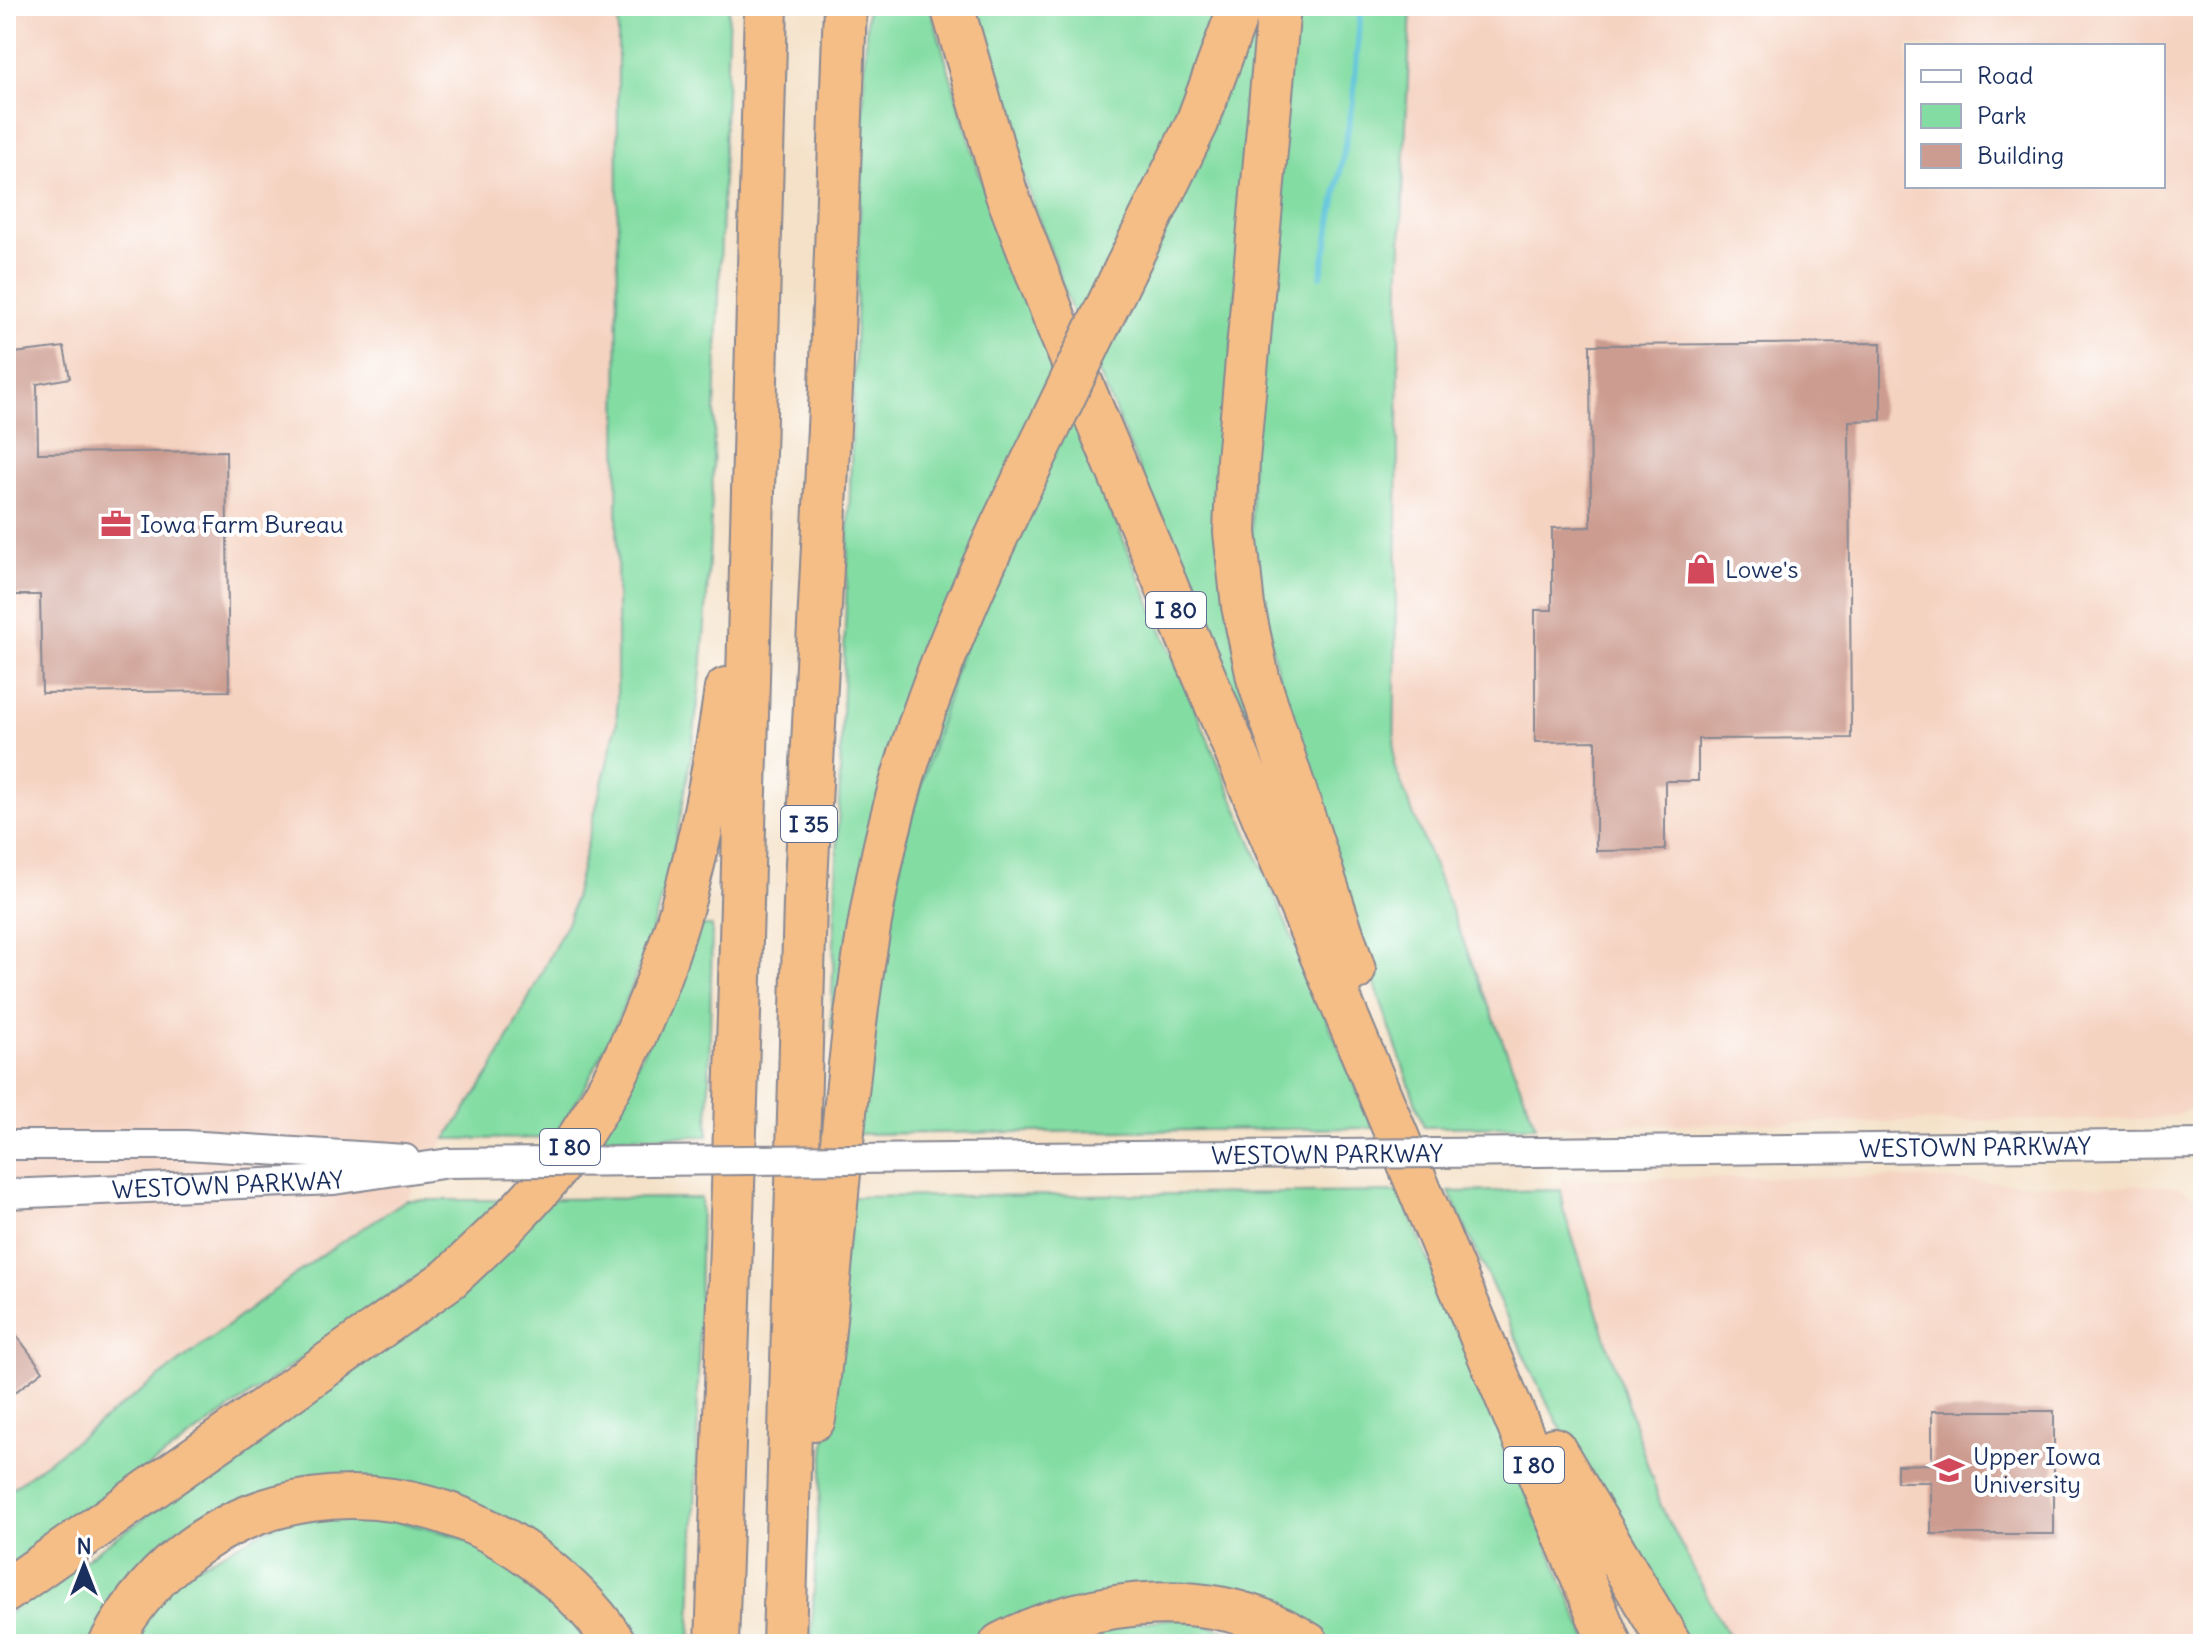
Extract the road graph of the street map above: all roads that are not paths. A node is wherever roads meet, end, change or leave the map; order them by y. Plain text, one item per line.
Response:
1 (766, 6) edge
2 (845, 6) edge
3 (952, 6) edge
4 (1240, 6) edge
5 (1279, 6) edge
6 (754, 457) junction
7 (2203, 1144) edge
8 (6, 1145) edge
9 (449, 1163) junction
10 (6, 1194) edge
11 (1425, 1204) junction
12 (1459, 1285) junction
13 (6, 1591) edge
14 (784, 1643) edge
15 (110, 1644) edge
16 (615, 1644) edge
17 (717, 1644) edge
18 (1001, 1644) edge
19 (1308, 1644) edge
20 (1610, 1644) edge
21 (1670, 1644) edge

1 - 6 highway, I 80
2 - 14 highway, I 35
3 - 11 highway, I 80
4 - 14 highway, bridge
5 - 11 highway
6 - 13 highway, I 80
6 - 17 highway
7 - 9 street, WESTOWN PARKWAY, bridge
8 - 9 street, WESTOWN PARKWAY
9 - 10 street, WESTOWN PARKWAY
11 - 12 highway, I 80
12 - 20 highway, I 80
12 - 21 highway
15 - 16 highway
18 - 19 highway

